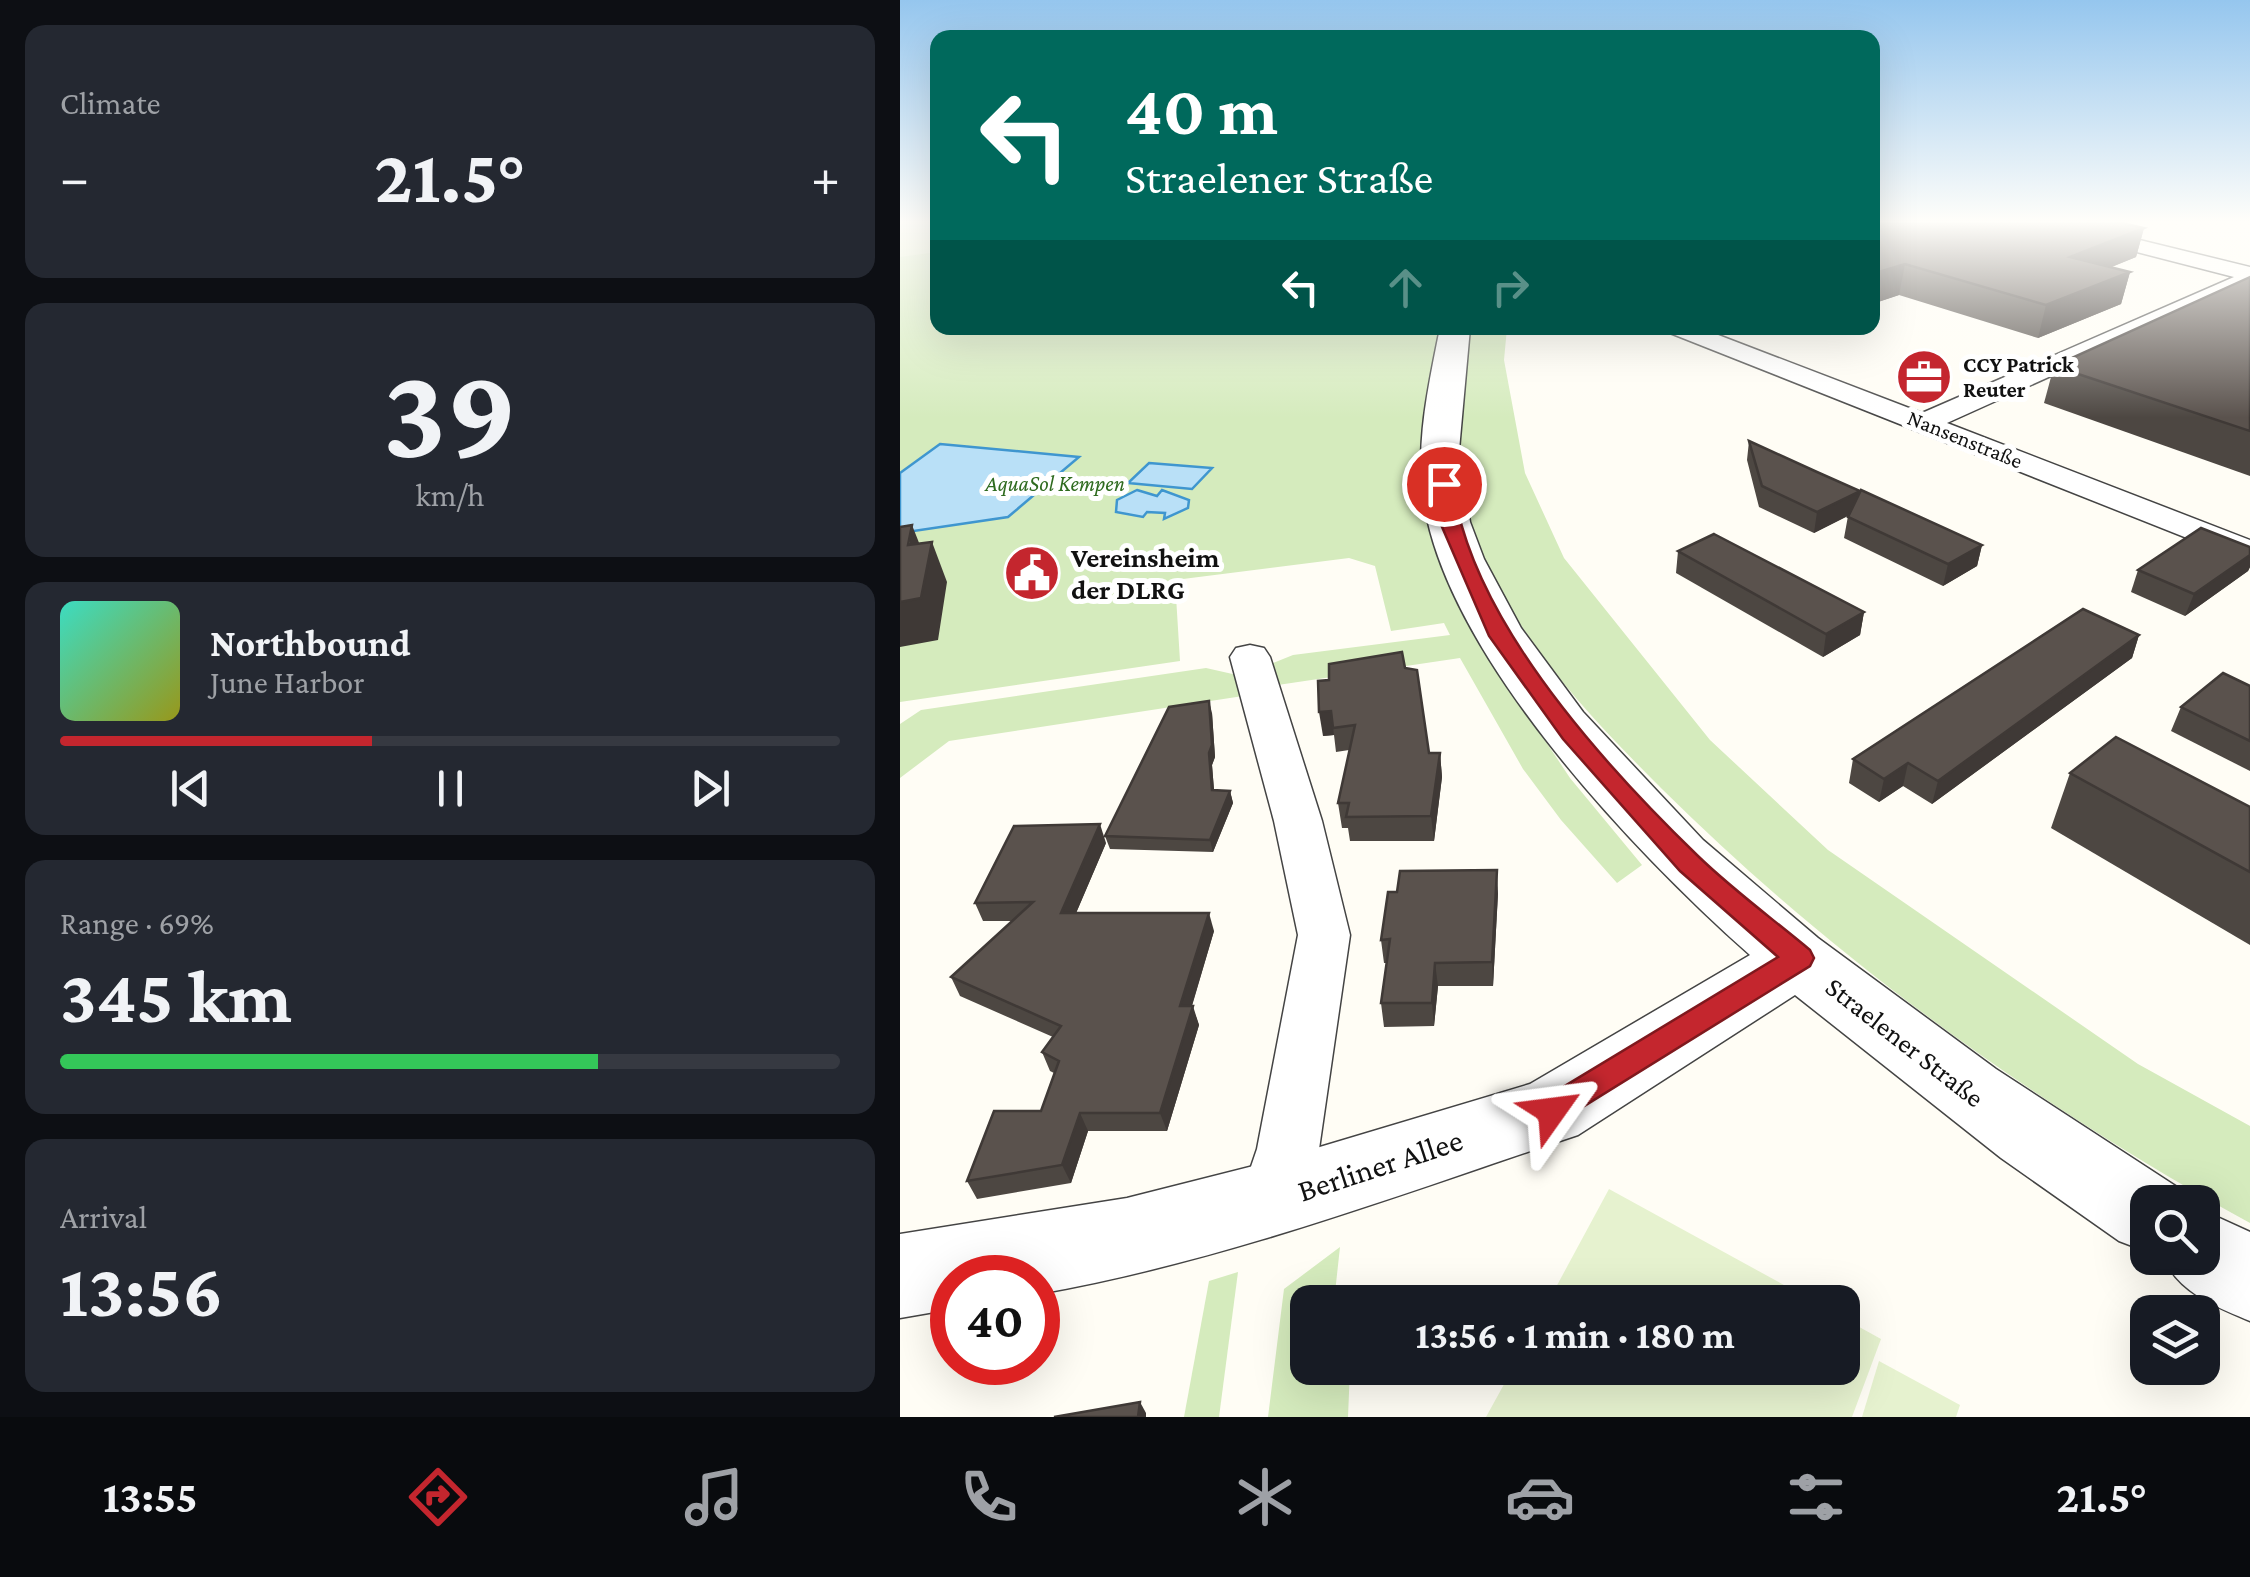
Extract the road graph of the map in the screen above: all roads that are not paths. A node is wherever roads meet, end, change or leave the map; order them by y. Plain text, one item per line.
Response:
1 (2227, 286) edge
2 (1453, 335) edge
3 (1697, 335) edge
4 (1923, 423) junction
5 (2250, 552) edge
6 (1250, 658) dead end
7 (1800, 958) junction
8 (1273, 1199) junction
9 (2130, 1202) edge
10 (2220, 1261) edge
11 (900, 1276) edge
12 (2250, 1280) edge

1 - 4 street
2 - 7 street, Straelener Straße
3 - 4 street, Nansenstraße
4 - 5 street, Nansenstraße
6 - 8 street, Berliner Allee
7 - 8 street, Berliner Allee
7 - 9 street, Straelener Straße
8 - 11 street, Berliner Allee
10 - 12 street

